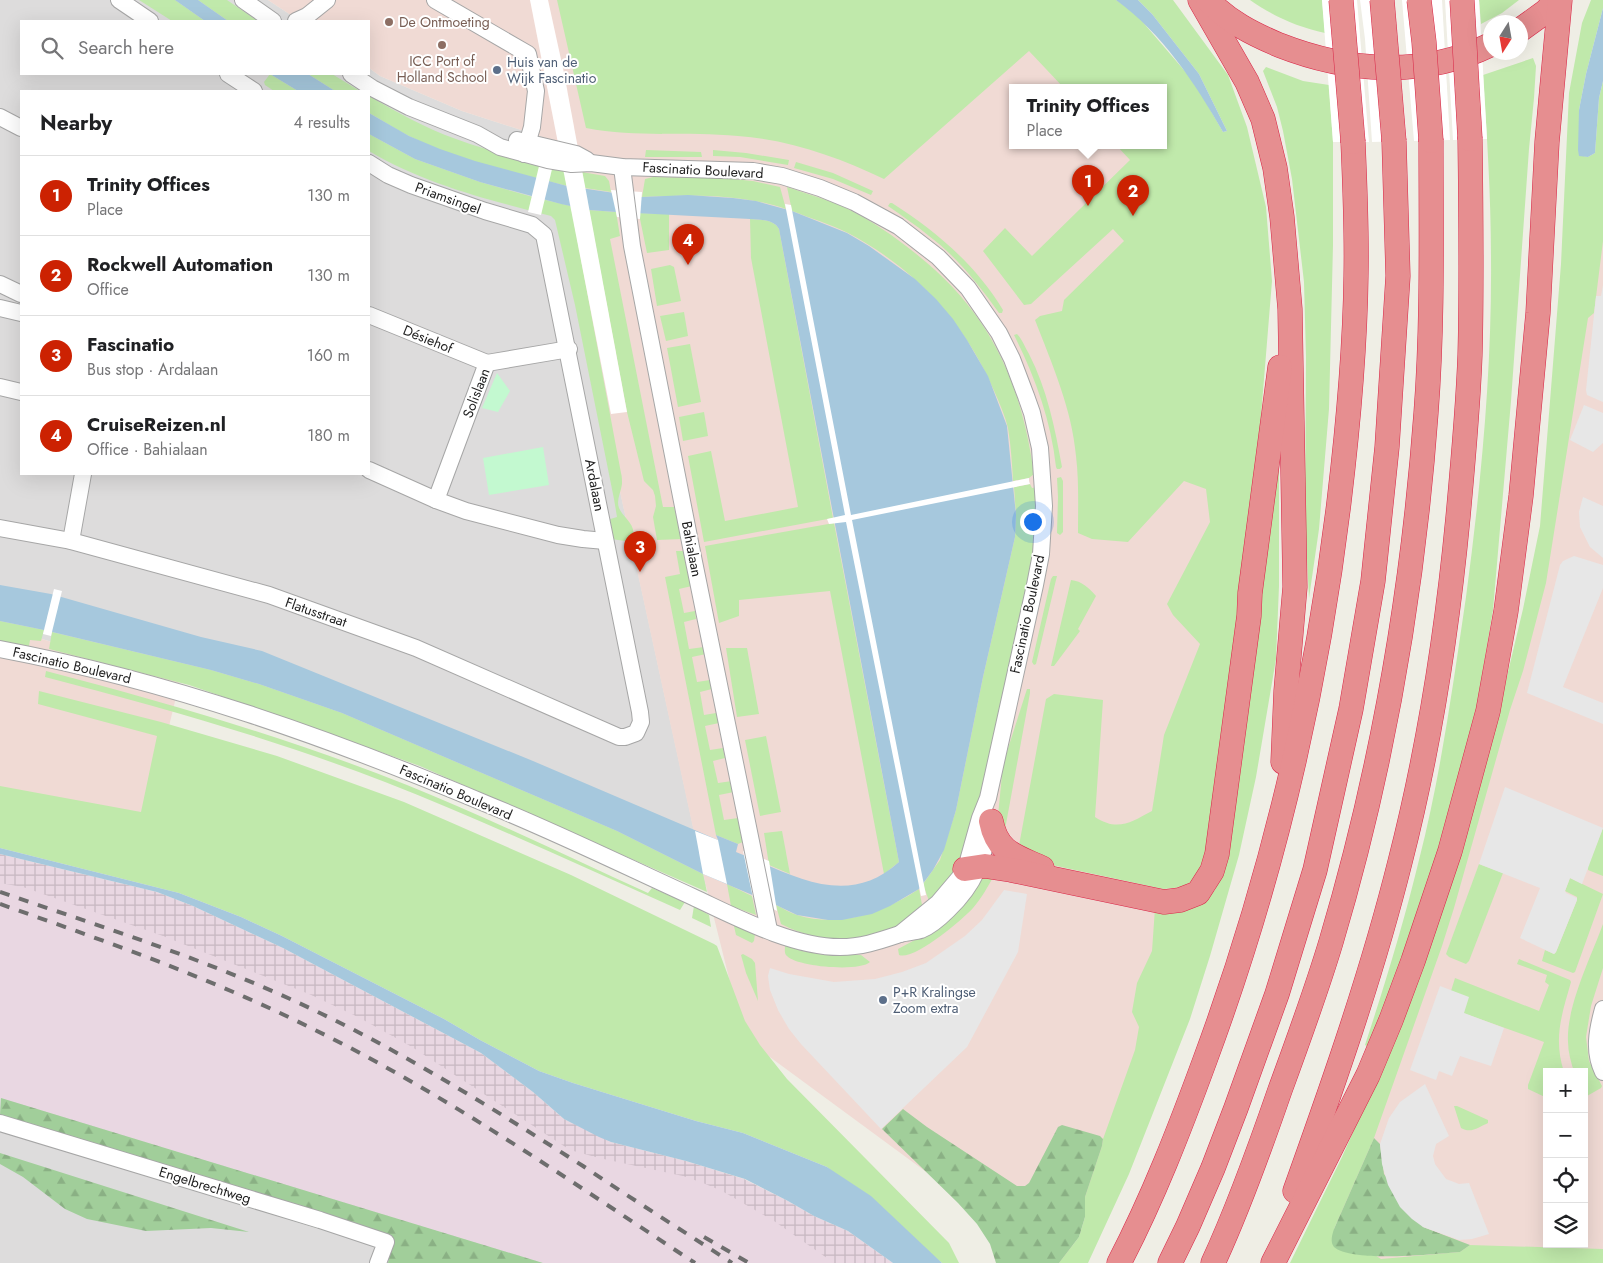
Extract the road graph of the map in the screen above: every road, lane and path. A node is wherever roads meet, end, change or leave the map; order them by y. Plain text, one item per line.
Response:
1 (119, 0) edge
2 (243, 0) edge
3 (327, 0) edge
4 (435, 0) edge
5 (1200, 0) edge
6 (1208, 0) edge
7 (1342, 0) edge
8 (1382, 0) edge
9 (1419, 0) edge
10 (1462, 0) edge
11 (1558, 0) edge
12 (149, 20) edge
13 (273, 20) edge
14 (298, 20) edge
15 (1528, 24) edge
16 (1483, 48) edge
17 (230, 75) edge
18 (352, 75) edge
19 (250, 83) edge
20 (0, 117) edge
21 (20, 127) edge
22 (526, 148) junction
23 (370, 164) edge
24 (622, 167) junction
25 (532, 225) joint
26 (0, 284) edge
27 (20, 294) edge
28 (0, 308) edge
29 (1290, 309) junction
30 (20, 313) edge
31 (370, 315) edge
32 (569, 349) junction
33 (487, 363) junction
34 (0, 387) edge
35 (20, 392) edge
36 (370, 470) edge
37 (83, 475) edge
38 (436, 500) junction
39 (0, 528) edge
40 (71, 541) junction
41 (605, 541) junction
42 (0, 649) edge
43 (619, 737) joint
44 (989, 810) junction
45 (1280, 819) junction
46 (972, 868) junction
47 (1068, 881) junction
48 (770, 930) junction
49 (1603, 1009) edge
50 (1603, 1072) edge
51 (0, 1123) edge
52 (378, 1263) edge
53 (1119, 1263) edge
54 (1170, 1263) edge
55 (1213, 1263) edge
56 (1271, 1263) edge

1 - 12 street
2 - 13 street
3 - 14 street
4 - 22 street
5 - 29 highway
6 - 16 highway
7 - 45 highway, bridge
8 - 54 highway, bridge
9 - 55 highway, bridge
10 - 56 highway, bridge
11 - 15 highway
11 - 56 highway
17 - 19 street
18 - 22 street, Fascinatio Boulevard
20 - 21 street
22 - 24 street, Fascinatio Boulevard
23 - 25 street, Priamsingel
24 - 44 street, Fascinatio Boulevard
24 - 48 street, Bahialaan
25 - 32 street, Ardalaan
26 - 27 street
28 - 30 street
29 - 45 highway
29 - 47 highway
31 - 33 street, Désiehof
32 - 33 street, Solislaan
32 - 41 street, Ardalaan
33 - 38 street, Solislaan
34 - 35 street
36 - 38 street
37 - 40 street
38 - 41 street
39 - 40 street, Flatusstraat
40 - 43 street, Flatusstraat
41 - 43 street, Ardalaan
42 - 48 street, Fascinatio Boulevard
44 - 46 street, Fascinatio Boulevard
44 - 46 street, Fascinatio Boulevard
44 - 47 highway
45 - 53 highway
46 - 47 highway
46 - 48 street, Fascinatio Boulevard
49 - 50 street
51 - 52 street, Engelbrechtweg

